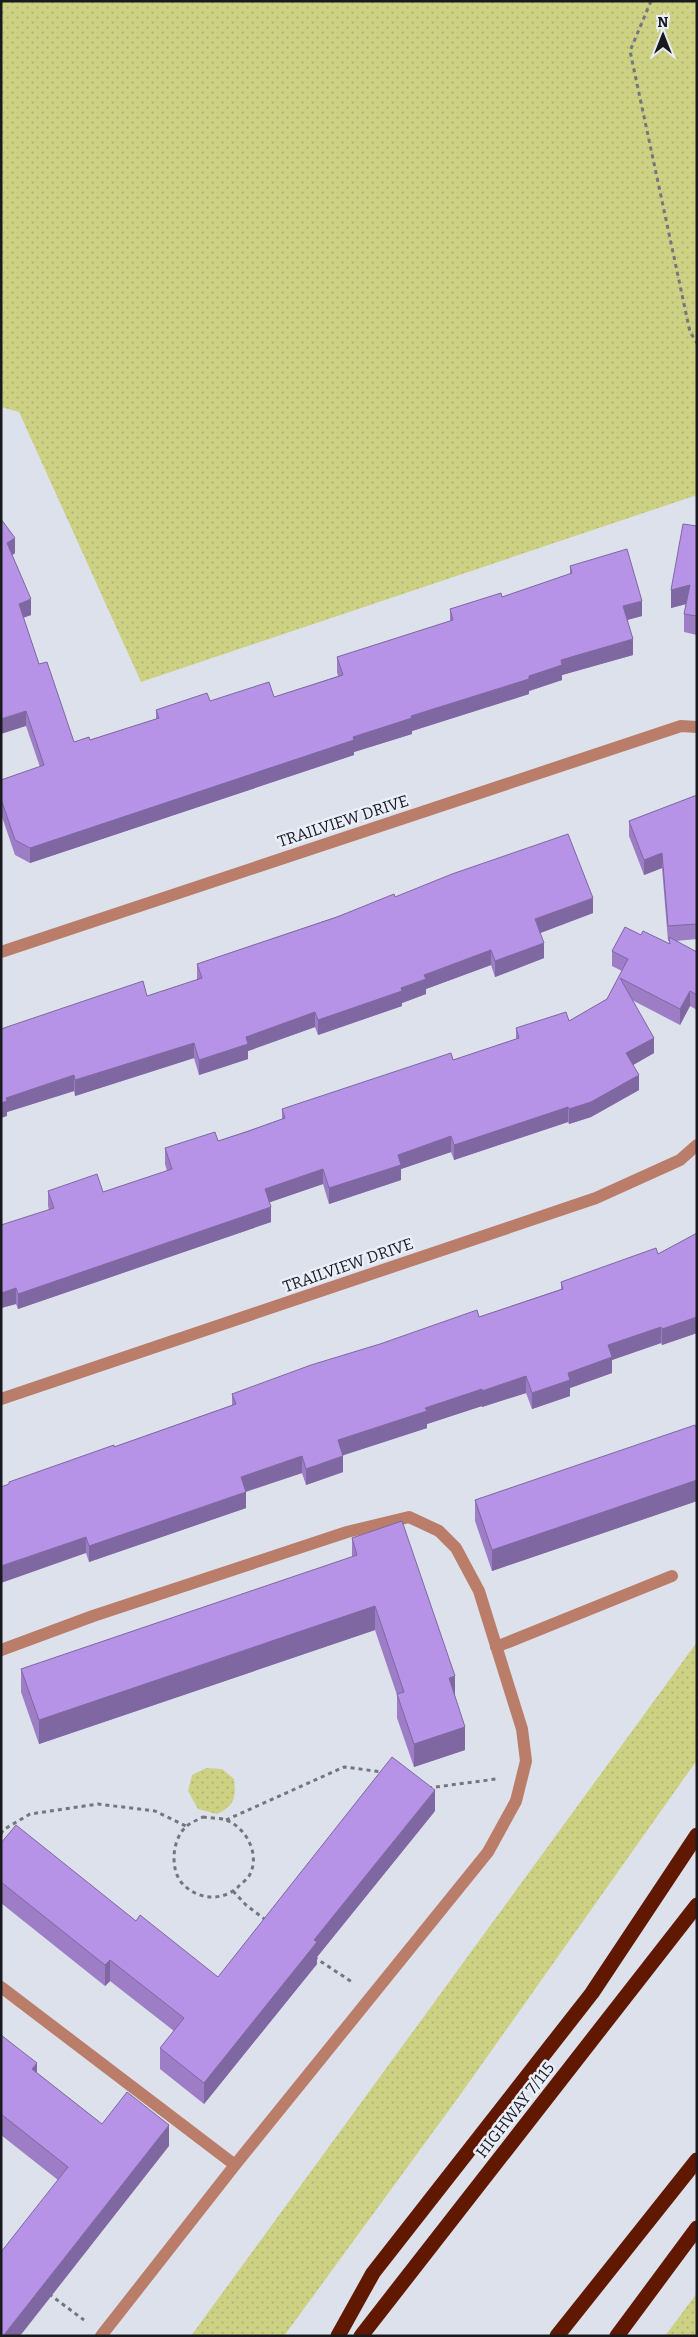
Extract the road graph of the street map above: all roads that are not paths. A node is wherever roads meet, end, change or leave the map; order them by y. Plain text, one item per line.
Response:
1 (697, 727) edge
2 (1, 952) edge
3 (697, 1145) edge
4 (1, 1398) edge
5 (672, 1576) dead end
6 (496, 1647) junction
7 (1, 1650) edge
8 (697, 1834) edge
9 (697, 1905) edge
10 (1, 1988) edge
11 (697, 2160) edge
12 (235, 2165) junction
13 (697, 2228) edge
14 (102, 2335) edge
15 (338, 2336) edge
16 (361, 2336) edge
17 (557, 2336) edge
18 (617, 2336) edge

1 - 2 street, TRAILVIEW DRIVE
3 - 4 street, TRAILVIEW DRIVE
5 - 6 street
6 - 7 street
6 - 12 street
8 - 15 highway
9 - 16 highway, HIGHWAY 7/115
10 - 12 street
11 - 17 highway
12 - 14 street
13 - 18 highway

